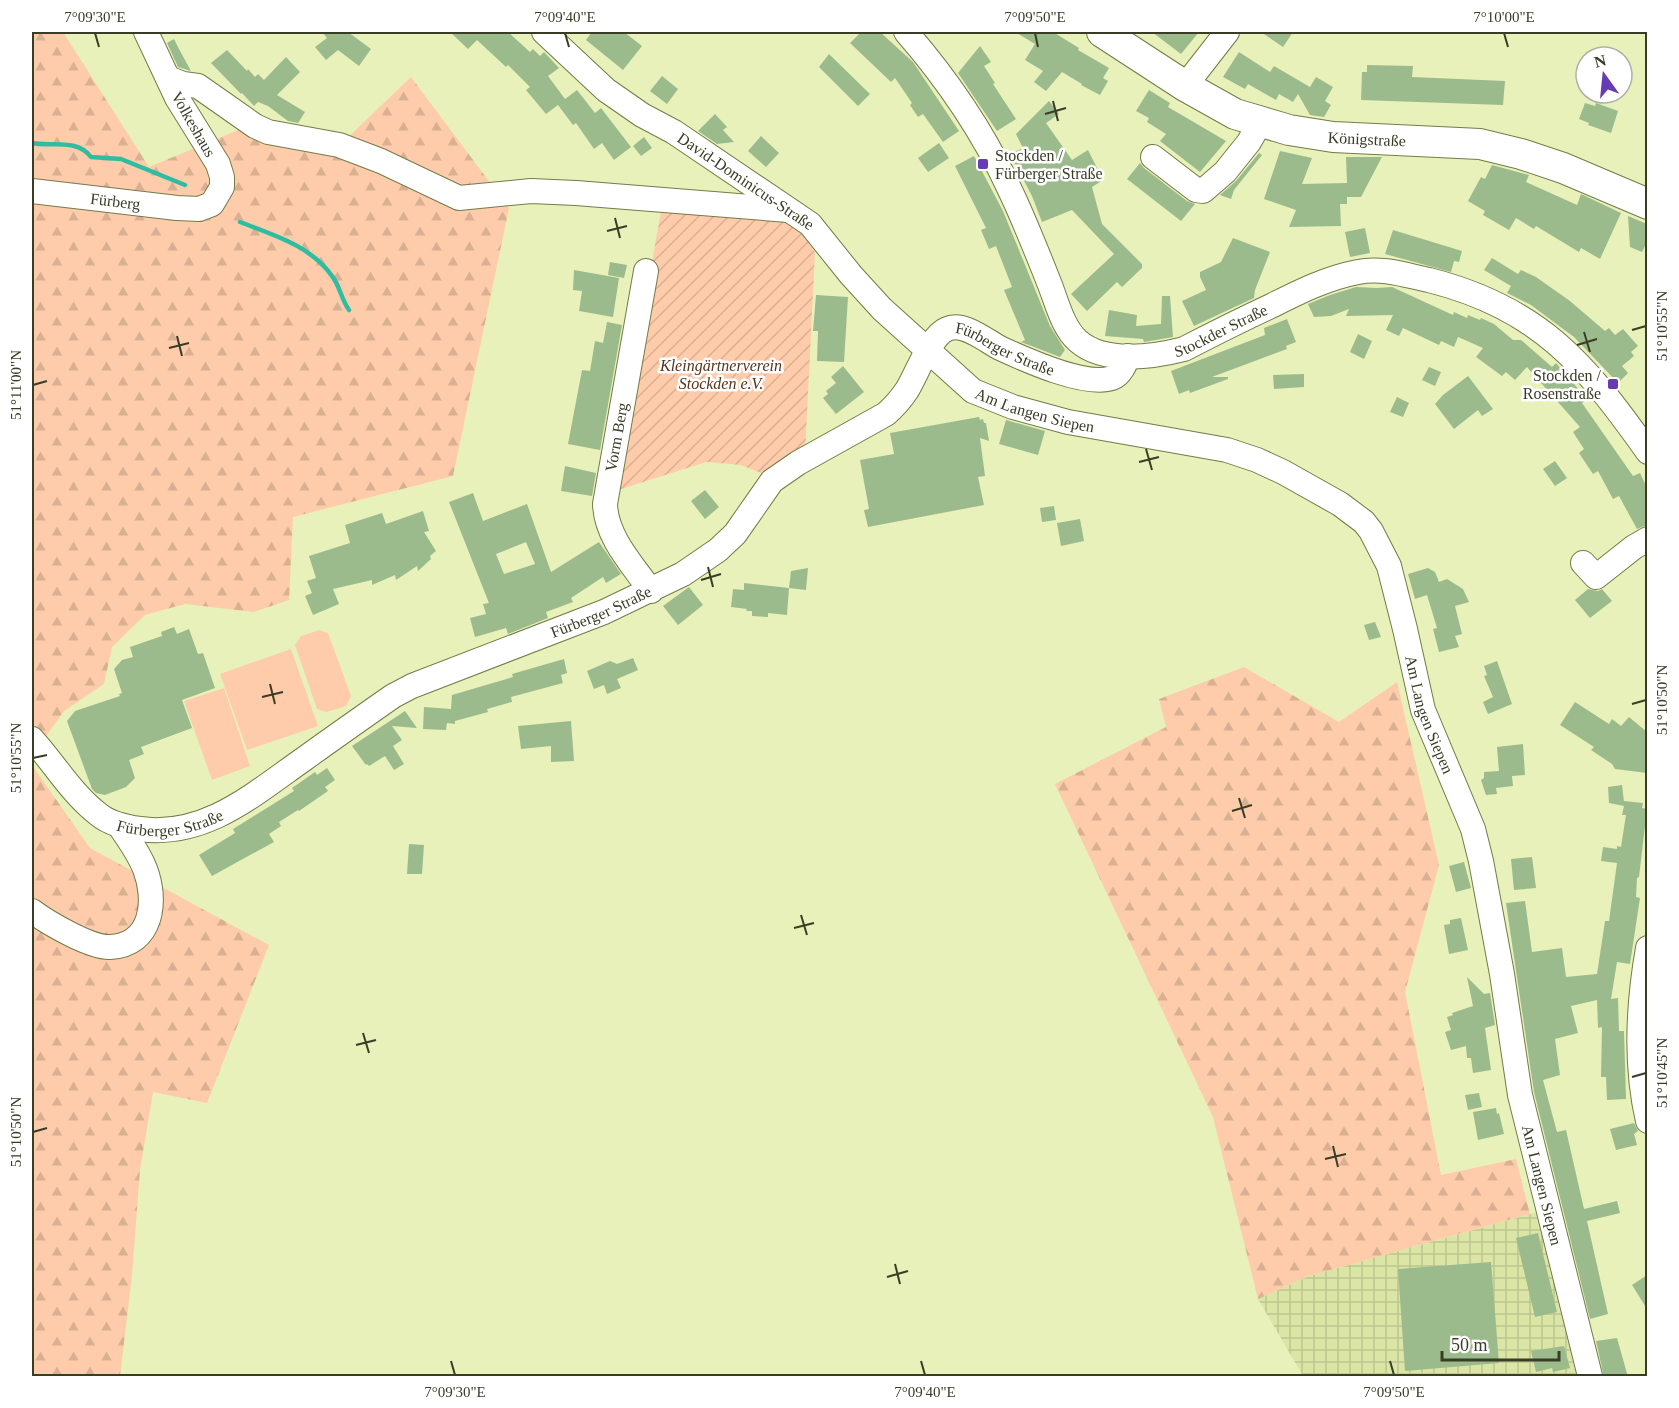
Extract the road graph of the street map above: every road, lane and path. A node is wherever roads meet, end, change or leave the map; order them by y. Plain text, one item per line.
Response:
1 (146, 32) edge
2 (544, 32) edge
3 (906, 32) edge
4 (1102, 32) edge
5 (1227, 32) edge
6 (168, 78) junction
7 (1185, 86) junction
8 (1262, 122) junction
9 (1153, 157) dead end
10 (32, 191) edge
11 (1647, 204) edge
12 (199, 209) joint
13 (792, 210) junction
14 (646, 271) dead end
15 (929, 350) junction
16 (1128, 356) junction
17 (1647, 452) edge
18 (1647, 540) edge
19 (1583, 563) dead end
20 (651, 591) junction
21 (32, 738) edge
22 (119, 825) junction
23 (32, 911) edge
24 (1647, 948) edge
25 (1647, 1121) edge
26 (1590, 1377) edge

1 - 6 street, Volkeshaus
2 - 13 street, David-Dominicus-Straße
3 - 16 street, Stockder Straße
4 - 7 main road, Königstraße
5 - 7 street
6 - 12 street, Volkeshaus
6 - 13 street
7 - 8 main road, Königstraße
8 - 9 street
8 - 11 main road, Königstraße
10 - 12 street, Fürberg
13 - 15 street, David-Dominicus-Straße
14 - 20 street, Vorm Berg
15 - 16 street, Fürberger Straße
15 - 20 street, Fürberger Straße
15 - 26 street, Am Langen Siepen
16 - 17 street, Stockder Straße
18 - 19 street
20 - 22 street, Fürberger Straße
21 - 22 street, Fürberger Straße
22 - 23 street
24 - 25 street

